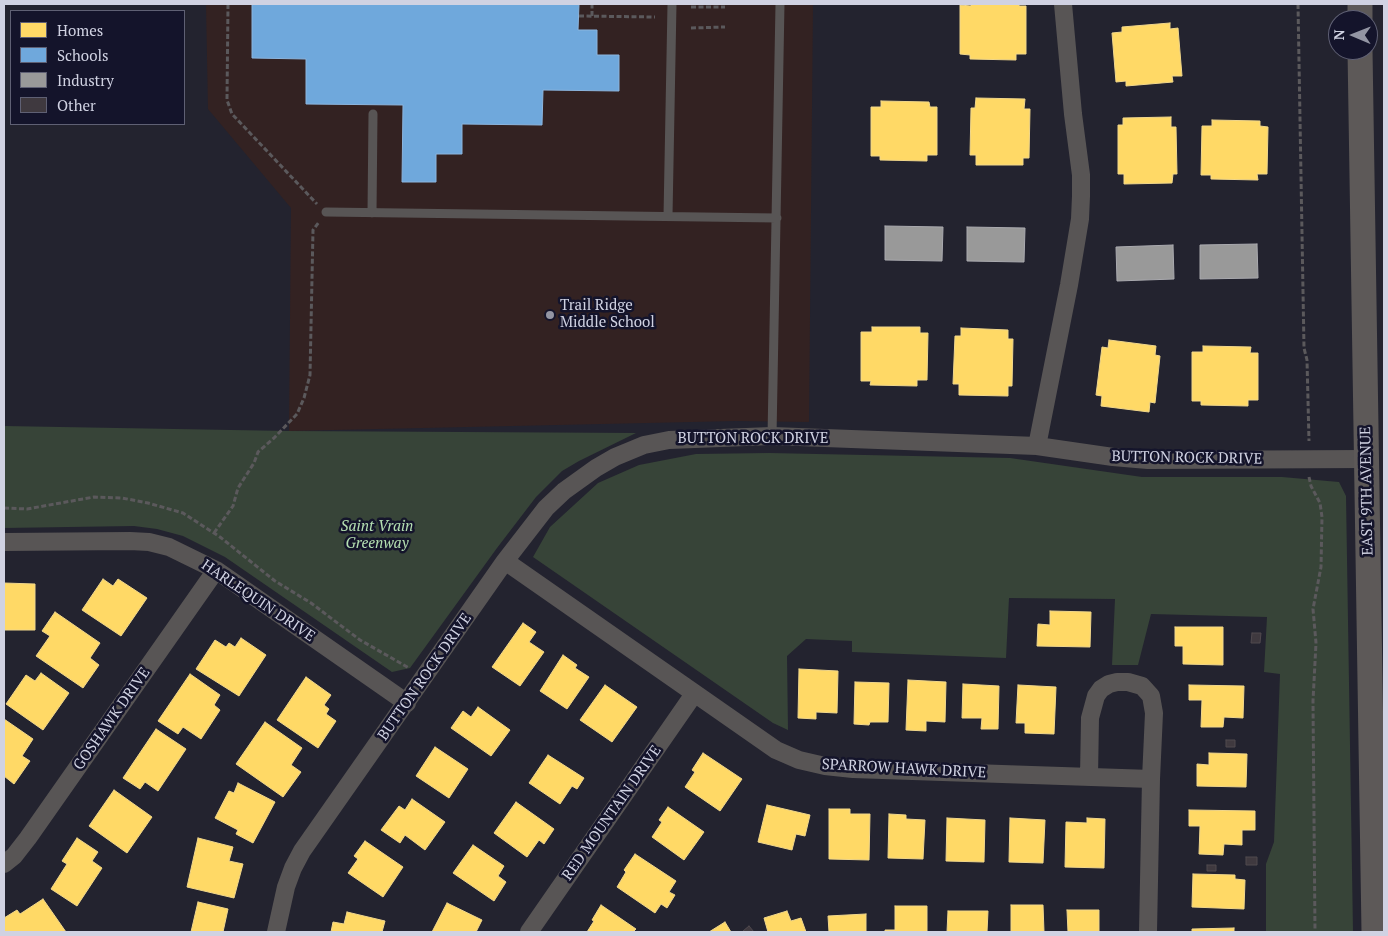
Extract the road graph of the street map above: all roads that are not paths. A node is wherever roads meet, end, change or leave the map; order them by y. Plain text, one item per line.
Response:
1 (672, 4) edge
2 (780, 4) edge
3 (1063, 4) edge
4 (1360, 60) edge
5 (373, 114) dead end
6 (326, 212) road end
7 (372, 213) junction
8 (668, 216) junction
9 (777, 218) junction
10 (772, 436) junction
11 (1037, 446) junction
12 (1366, 459) junction
13 (4, 542) edge
14 (505, 561) junction
15 (216, 570) junction
16 (694, 694) junction
17 (407, 703) junction
18 (1089, 777) junction
19 (1151, 779) junction
20 (4, 864) edge
21 (276, 932) edge
22 (529, 932) edge
23 (1148, 932) edge
24 (1374, 932) edge

1 - 8 lane
2 - 9 lane
3 - 11 street
4 - 12 main road, EAST 9TH AVENUE
5 - 7 lane
6 - 7 lane
7 - 8 lane
8 - 9 lane
9 - 10 lane
10 - 11 street, BUTTON ROCK DRIVE
10 - 14 street, BUTTON ROCK DRIVE
11 - 12 street, BUTTON ROCK DRIVE
12 - 24 main road, EAST 9TH AVENUE
13 - 15 street, HARLEQUIN DRIVE
14 - 16 street, SPARROW HAWK DRIVE
14 - 17 street, BUTTON ROCK DRIVE
15 - 17 street, HARLEQUIN DRIVE
15 - 20 street, GOSHAWK DRIVE
16 - 18 street, SPARROW HAWK DRIVE
16 - 22 street, RED MOUNTAIN DRIVE
17 - 21 street, BUTTON ROCK DRIVE
18 - 19 street, SPARROW HAWK DRIVE
18 - 19 street
19 - 23 street

